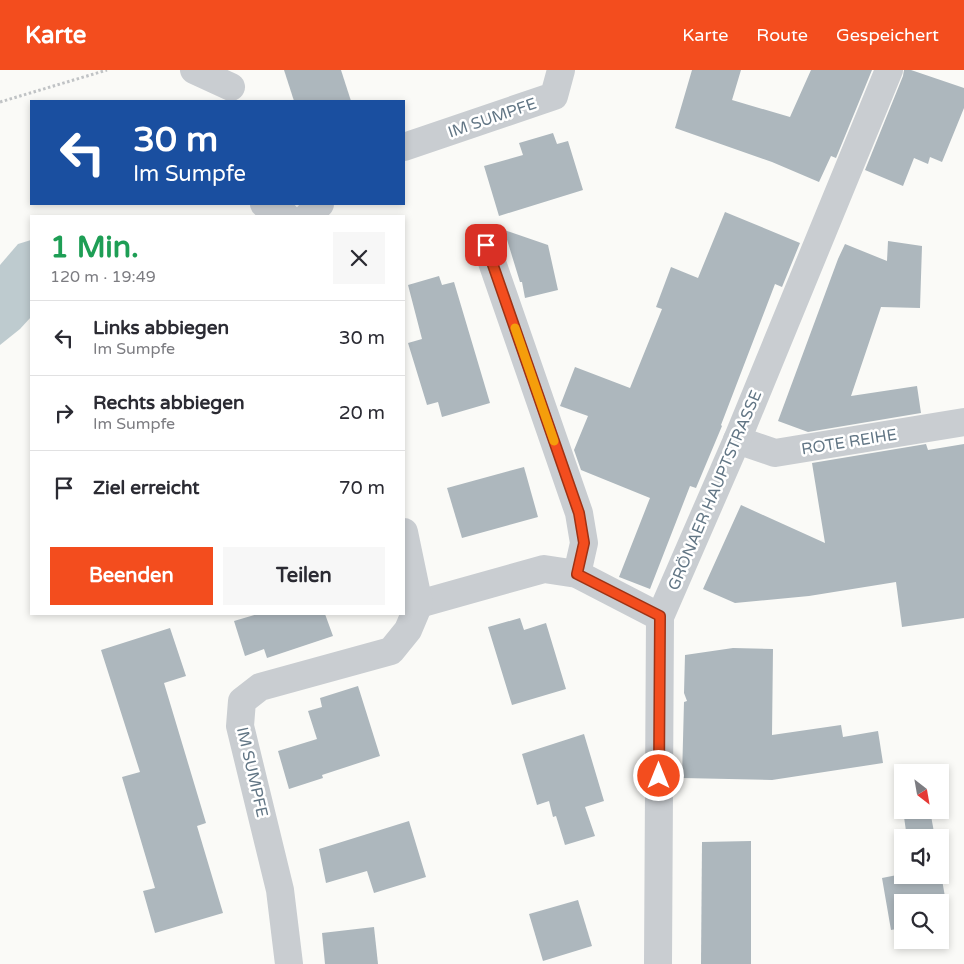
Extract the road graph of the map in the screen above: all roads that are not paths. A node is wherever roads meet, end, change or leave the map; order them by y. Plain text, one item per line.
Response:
1 (194, 70) edge
2 (561, 70) edge
3 (888, 70) edge
4 (235, 86) edge
5 (405, 147) edge
6 (266, 205) edge
7 (319, 205) edge
8 (284, 215) edge
9 (309, 215) edge
10 (486, 245) dead end
11 (964, 422) edge
12 (737, 440) junction
13 (405, 536) edge
14 (577, 574) junction
15 (420, 604) junction
16 (660, 616) junction
17 (289, 964) edge
18 (658, 964) edge

1 - 4 street
2 - 5 street, IM SUMPFE
3 - 12 street, GRÖNAER HAUPTSTRASSE
6 - 8 street
7 - 9 street
10 - 14 street
11 - 12 street, ROTE REIHE
12 - 16 street, GRÖNAER HAUPTSTRASSE
13 - 15 street
14 - 15 street
14 - 16 street
15 - 17 street, IM SUMPFE
16 - 18 street, GRÖNAER HAUPTSTRASSE

